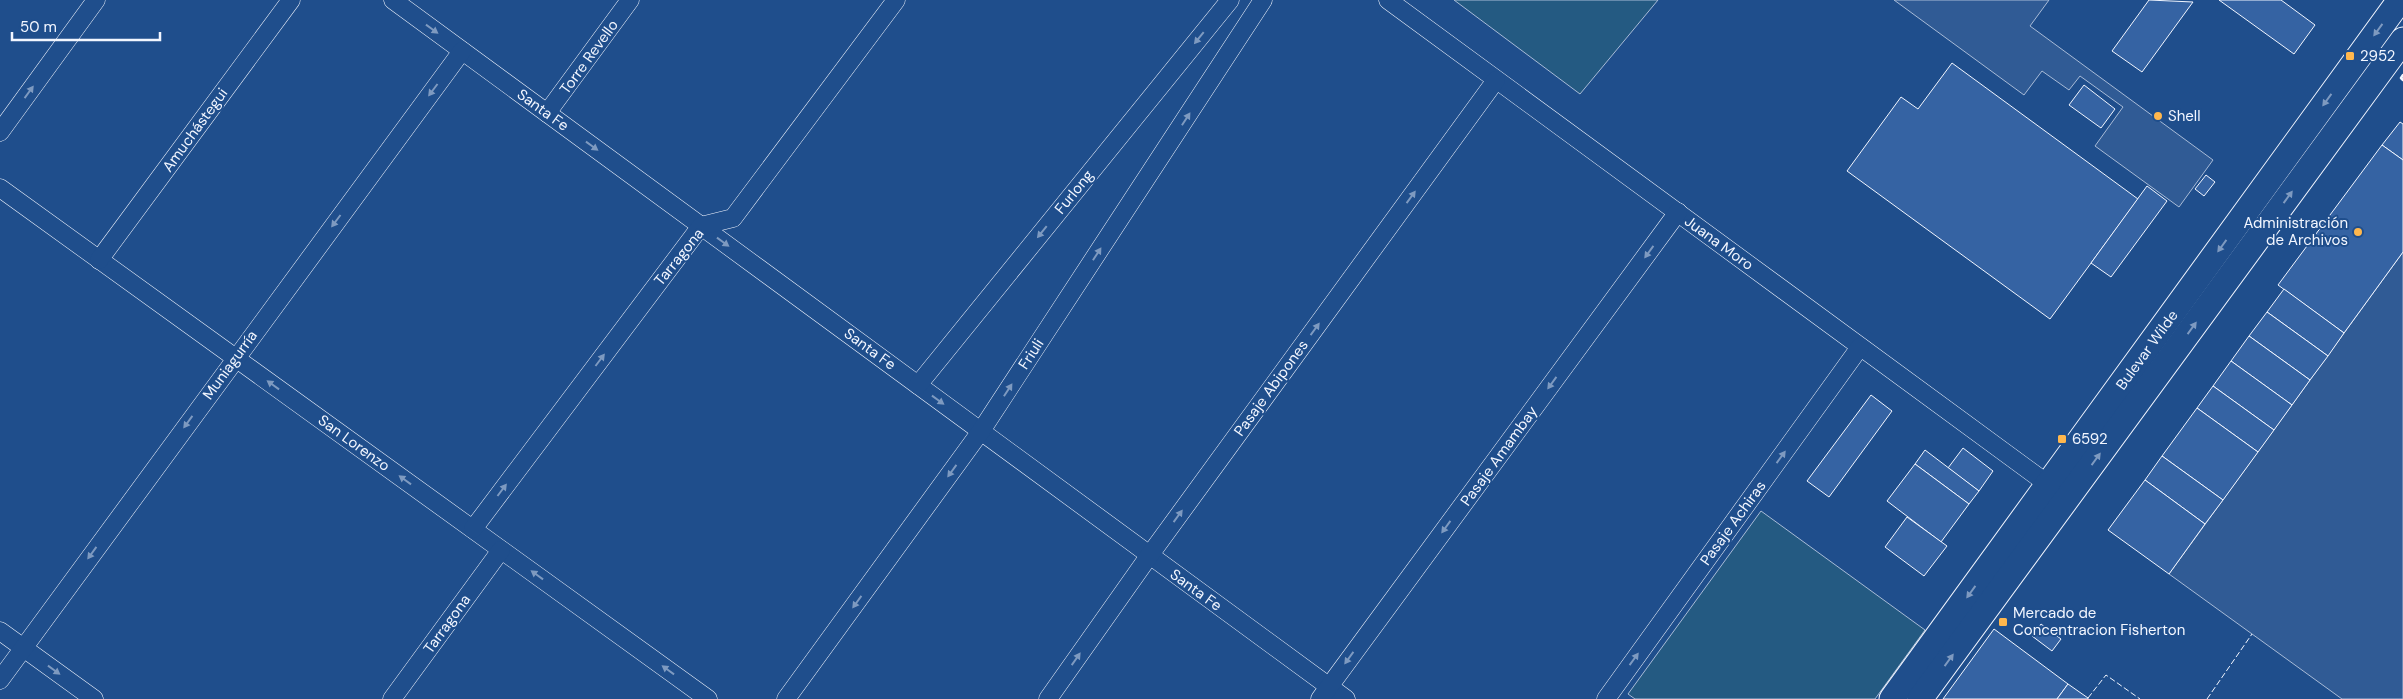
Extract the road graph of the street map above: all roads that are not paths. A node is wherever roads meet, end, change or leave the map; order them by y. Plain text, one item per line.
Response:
1 (96, 0) edge
2 (291, 0) edge
3 (393, 0) edge
4 (630, 0) edge
5 (896, 0) edge
6 (1230, 0) edge
7 (1264, 0) edge
8 (1388, 0) edge
9 (2400, 0) edge
10 (2403, 40) edge
11 (462, 51) junction
12 (1496, 80) junction
13 (547, 113) junction
14 (0, 132) edge
15 (0, 188) edge
16 (1678, 212) junction
17 (701, 226) junction
18 (99, 260) junction
19 (1860, 347) junction
20 (235, 358) junction
21 (918, 385) junction
22 (981, 431) junction
23 (2049, 485) junction
24 (473, 529) junction
25 (501, 550) junction
26 (1149, 556) junction
27 (0, 631) edge
28 (23, 648) junction
29 (0, 680) edge
30 (1324, 693) edge
31 (94, 699) edge
32 (392, 699) edge
33 (708, 699) edge
34 (786, 699) edge
35 (1048, 699) edge
36 (1346, 699) edge
37 (1606, 699) edge
38 (1892, 699) edge
39 (1920, 699) edge

14 -> 1 street
2 - 18 street, Amuchástegui
3 -> 11 street, Santa Fe
4 - 13 street, Torre Revello
5 - 17 street, Tarragona
6 -> 21 street, Furlong
22 -> 7 street, Friuli
8 - 12 street, Juana Moro
9 -> 23 main road, Bulevar Wilde
39 -> 10 main road, Bulevar Wilde
11 - 13 street, Santa Fe
11 -> 20 street, Muniagurría
12 - 16 street, Juana Moro
26 -> 12 street, Pasaje Abipones
13 -> 17 street, Santa Fe
15 - 18 street, San Lorenzo
16 - 19 street, Juana Moro
16 -> 30 street, Pasaje Amambay
17 -> 21 street, Santa Fe
24 -> 17 street, Tarragona
18 - 20 street, San Lorenzo
19 - 23 street, Juana Moro
37 -> 19 street, Pasaje Achiras
24 -> 20 street, San Lorenzo
20 -> 28 street, Muniagurría
21 -> 22 street, Santa Fe
22 - 26 street, Santa Fe
22 -> 34 street, Friuli
23 -> 38 main road, Bulevar Wilde
24 - 25 street, San Lorenzo
25 - 32 street, Tarragona
33 -> 25 street, San Lorenzo
26 - 30 street, Santa Fe
35 -> 26 street, Pasaje Abipones
27 - 28 street
28 - 29 street, Muniagurría
28 -> 31 street
30 - 36 street, Santa Fe

